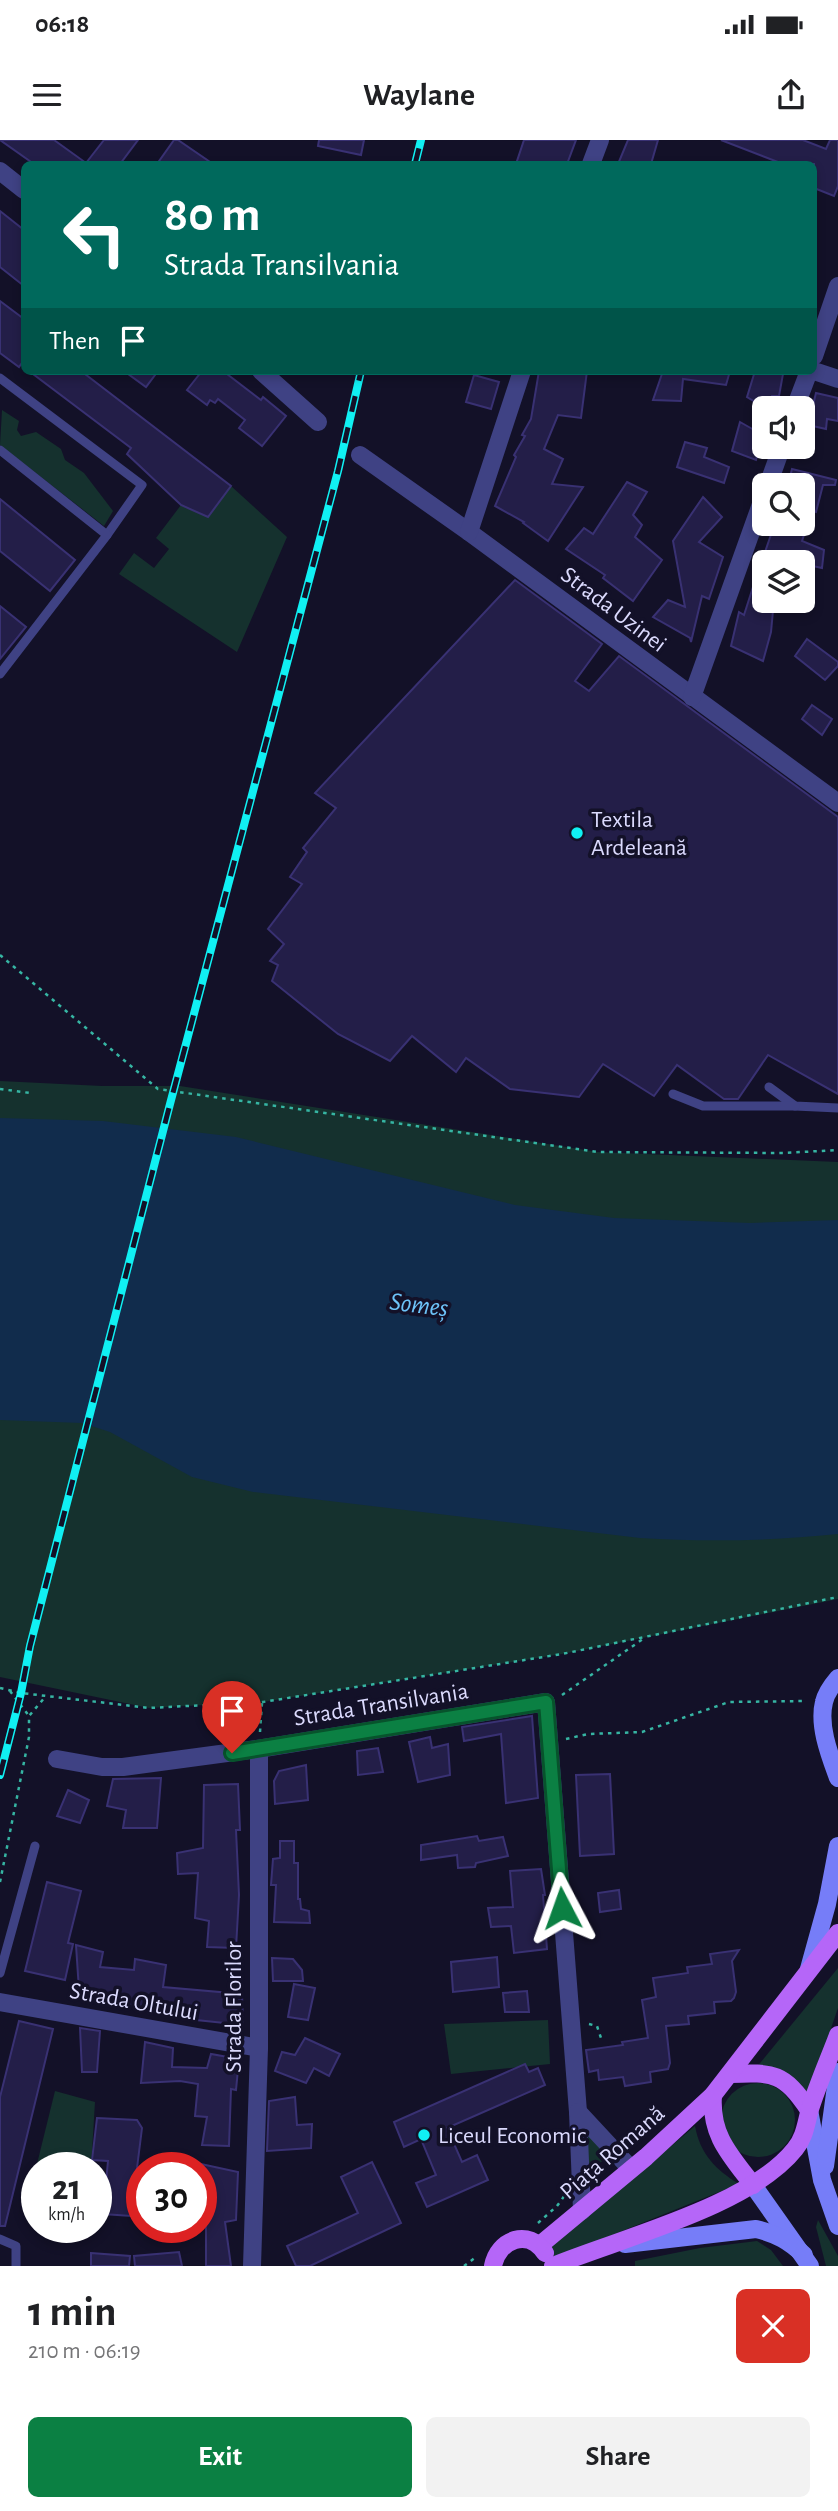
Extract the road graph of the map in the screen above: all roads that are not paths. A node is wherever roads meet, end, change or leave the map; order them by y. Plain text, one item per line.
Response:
1 (600, 140) edge
2 (593, 161) edge
3 (0, 171) edge
4 (21, 188) edge
5 (838, 286) edge
6 (817, 347) edge
7 (817, 373) edge
8 (265, 375) edge
9 (522, 375) edge
10 (809, 375) edge
11 (0, 377) edge
12 (838, 379) edge
13 (800, 396) edge
14 (318, 422) dead end
15 (0, 450) edge
16 (360, 455) dead end
17 (752, 529) edge
18 (469, 532) junction
19 (107, 535) junction
20 (0, 674) edge
21 (692, 697) junction
22 (838, 803) edge
23 (769, 1087) dead end
24 (673, 1094) dead end
25 (795, 1106) junction
26 (838, 1108) edge
27 (838, 1678) edge
28 (259, 1749) junction
29 (57, 1759) dead end
30 (838, 1778) edge
31 (35, 1846) dead end
32 (838, 1846) edge
33 (838, 1933) edge
34 (809, 1969) junction
35 (0, 1973) edge
36 (0, 2002) edge
37 (838, 2035) edge
38 (259, 2048) junction
39 (838, 2072) edge
40 (730, 2074) junction
41 (713, 2095) junction
42 (810, 2110) junction
43 (579, 2112) junction
44 (735, 2162) junction
45 (776, 2167) junction
46 (631, 2169) junction
47 (822, 2180) junction
48 (753, 2185) junction
49 (582, 2211) junction
50 (838, 2226) edge
51 (0, 2239) edge
52 (540, 2245) junction
53 (597, 2248) junction
54 (807, 2260) edge
55 (492, 2265) edge
56 (16, 2266) edge
57 (253, 2266) edge
58 (551, 2266) edge

1 - 2 street
3 - 4 street
5 - 6 street
7 - 12 street
8 - 14 street
9 - 18 street
10 - 13 street
11 - 19 lane
15 - 19 lane
16 - 18 street, Strada Uzinei
17 - 21 street
18 - 21 street, Strada Uzinei
19 - 20 lane
21 - 22 street, Strada Uzinei
23 - 25 lane
24 - 25 lane
25 - 26 lane
27 - 30 main road
28 - 29 street, Strada Transilvania
28 - 38 street, Strada Florilor
28 - 43 street, Strada Transilvania
31 - 35 lane
32 - 34 main road, Piața Romană
33 - 34 main road, Piața Romană
34 - 40 main road, Piața Romană
36 - 38 street, Strada Oltului
37 - 42 main road
38 - 57 street, Strada Florilor
39 - 47 main road
40 - 41 main road, Piața Romană
40 - 42 main road
41 - 44 main road
41 - 46 main road, Piața Romană
42 - 45 main road
42 - 47 main road
43 - 46 street
43 - 49 street
44 - 45 main road
44 - 48 main road
45 - 48 main road
46 - 49 main road, Piața Romană
47 - 50 main road
48 - 53 main road
48 - 54 main road
49 - 52 main road, Piața Romană
51 - 56 lane
52 - 55 main road
52 - 58 main road
53 - 54 main road
53 - 58 main road

